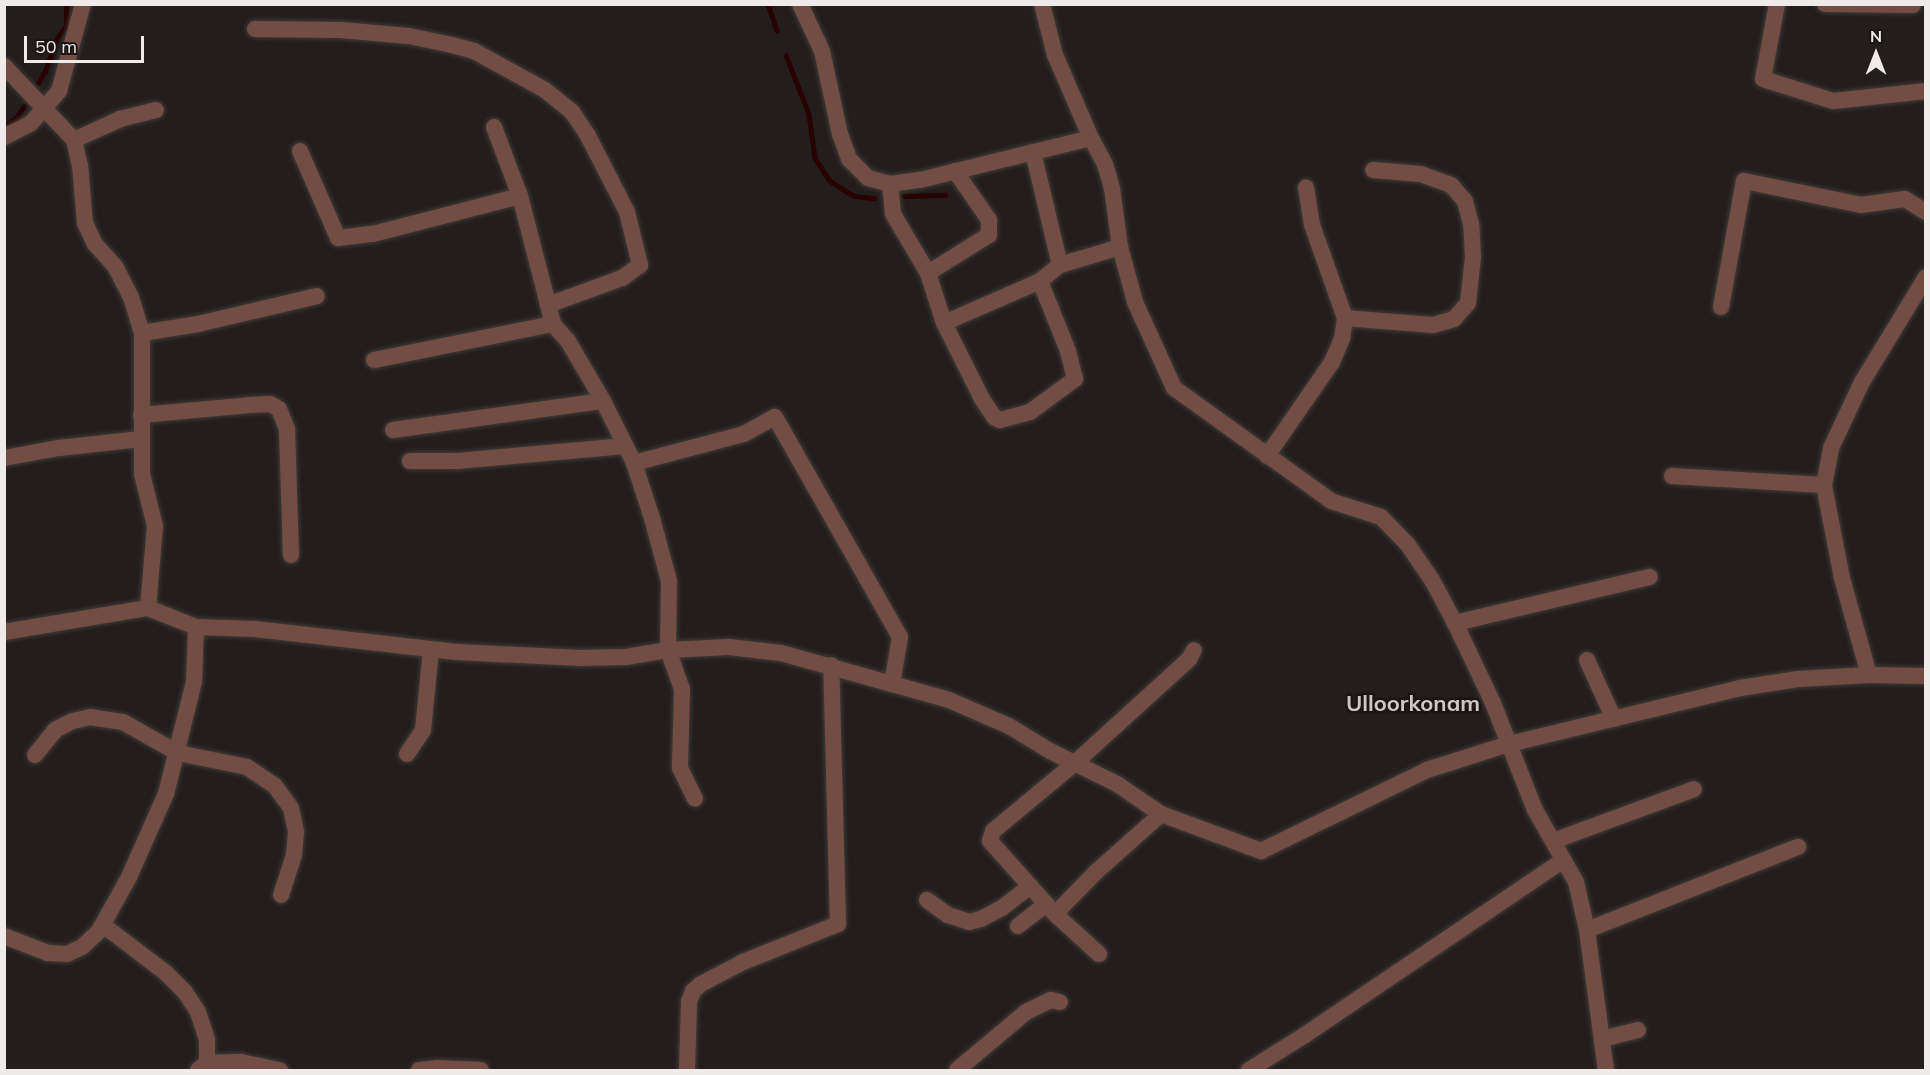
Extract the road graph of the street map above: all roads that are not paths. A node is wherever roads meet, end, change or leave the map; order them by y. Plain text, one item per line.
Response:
1 (83, 4) edge
2 (800, 4) edge
3 (1042, 4) edge
4 (1777, 4) edge
5 (1825, 4) edge
6 (1913, 5) edge
7 (255, 29) dead end
8 (4, 66) edge
9 (1926, 91) edge
10 (43, 108) junction
11 (156, 110) dead end
12 (494, 127) dead end
13 (4, 137) edge
14 (1091, 138) junction
15 (74, 140) junction
16 (300, 151) dead end
17 (1033, 152) junction
18 (1373, 170) dead end
19 (955, 171) junction
20 (890, 184) junction
21 (1306, 187) dead end
22 (520, 196) junction
23 (1926, 212) edge
24 (1120, 247) junction
25 (1060, 265) junction
26 (928, 273) junction
27 (1926, 277) edge
28 (1040, 281) junction
29 (317, 296) dead end
30 (548, 305) junction
31 (1721, 306) dead end
32 (1345, 318) junction
33 (944, 323) junction
34 (553, 324) junction
35 (142, 333) junction
36 (374, 360) dead end
37 (603, 401) junction
38 (141, 415) junction
39 (393, 430) dead end
40 (141, 439) junction
41 (625, 446) junction
42 (1267, 456) junction
43 (4, 458) edge
44 (410, 461) dead end
45 (634, 463) junction
46 (1672, 476) dead end
47 (1824, 485) junction
48 (291, 555) dead end
49 (1650, 577) dead end
50 (148, 608) junction
51 (1455, 623) junction
52 (196, 627) junction
53 (4, 632) edge
54 (430, 650) junction
55 (668, 650) junction
56 (1194, 650) dead end
57 (1587, 660) dead end
58 (831, 665) junction
59 (1869, 675) junction
60 (1926, 676) edge
61 (892, 684) junction
62 (1614, 718) junction
63 (1509, 744) junction
64 (178, 753) junction
65 (407, 754) dead end
66 (35, 755) dead end
67 (1076, 762) junction
68 (1694, 789) dead end
69 (694, 798) dead end
70 (1161, 814) junction
71 (1552, 841) junction
72 (1798, 847) dead end
73 (1563, 860) junction
74 (1030, 886) junction
75 (281, 895) dead end
76 (927, 900) dead end
77 (1050, 909) junction
78 (103, 925) junction
79 (1018, 926) dead end
80 (1587, 930) junction
81 (4, 936) edge
82 (1098, 954) dead end
83 (1060, 1002) dead end
84 (1638, 1030) dead end
85 (1602, 1039) junction
86 (203, 1067) edge
87 (280, 1071) edge
88 (419, 1071) edge
89 (482, 1071) edge
90 (687, 1071) edge
91 (957, 1071) edge
92 (1249, 1071) edge
93 (1605, 1071) edge

1 - 10 street
2 - 20 street
3 - 14 street
4 - 9 street
5 - 6 street
7 - 30 street
8 - 10 street
10 - 13 street
10 - 15 street
11 - 15 street
12 - 22 street
14 - 17 street
14 - 24 street
15 - 35 street
16 - 22 street
17 - 19 street
17 - 25 street
18 - 32 street
19 - 20 street
19 - 26 street
20 - 26 street
21 - 32 street
22 - 30 street
23 - 31 street
24 - 25 street
24 - 42 street
25 - 28 street
26 - 33 street
27 - 47 street
28 - 33 street
28 - 33 street
29 - 35 street
30 - 34 street
32 - 42 street
34 - 36 street
34 - 37 street
35 - 38 street
37 - 39 street
37 - 41 street
38 - 40 street
38 - 48 street
40 - 43 street
40 - 50 street
41 - 44 street
41 - 45 street
42 - 51 street
45 - 55 street
45 - 61 street
46 - 47 street
47 - 59 street
49 - 51 street
50 - 52 street
50 - 53 street
51 - 63 street
52 - 54 street
52 - 64 street
54 - 55 street
54 - 65 street
55 - 58 street
55 - 69 street
56 - 67 street
57 - 62 street
58 - 61 street
58 - 90 street
59 - 60 street
59 - 62 street
61 - 67 street
62 - 63 street
63 - 70 street
63 - 71 street
64 - 66 street
64 - 75 street
64 - 78 street
67 - 70 street
67 - 74 street
68 - 71 street
70 - 77 street
71 - 73 street
72 - 80 street
73 - 80 street
73 - 92 street
74 - 76 street
74 - 77 street
77 - 79 street
77 - 82 street
78 - 81 street
78 - 86 street
80 - 85 street
83 - 91 street
84 - 85 street
85 - 93 street
86 - 87 street
88 - 89 street

